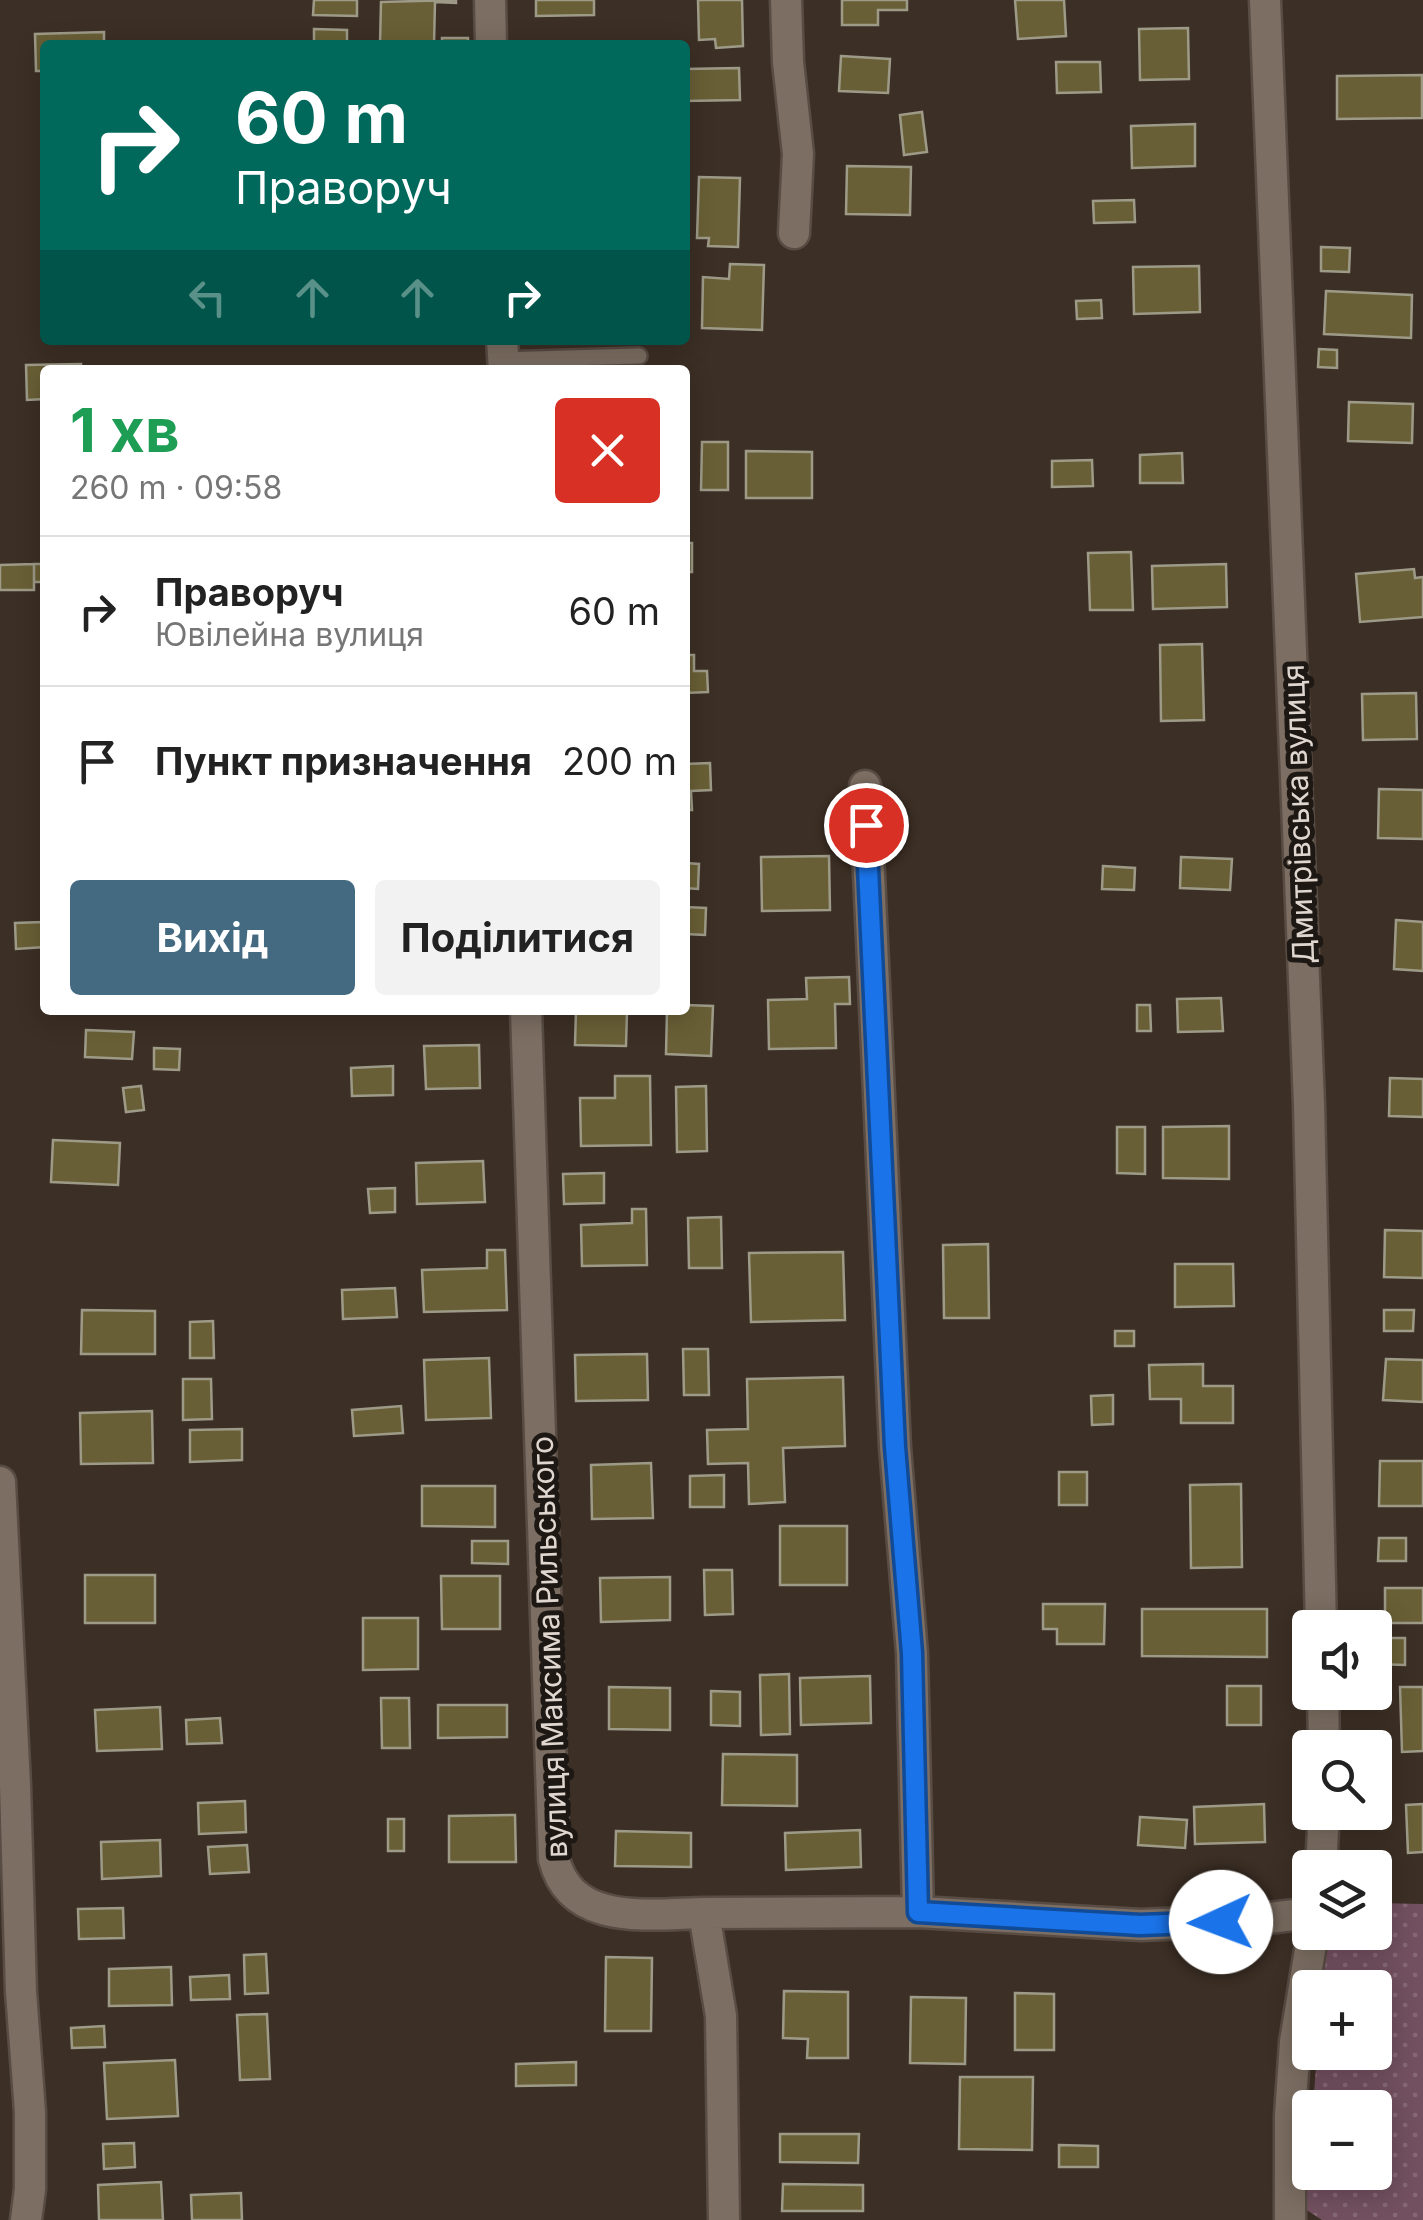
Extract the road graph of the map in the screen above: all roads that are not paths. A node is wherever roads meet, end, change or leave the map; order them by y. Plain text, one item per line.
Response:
1 (490, 0) edge
2 (786, 0) edge
3 (1265, 0) edge
4 (491, 40) edge
5 (794, 232) dead end
6 (639, 356) dead end
7 (503, 357) edge
8 (865, 786) dead end
9 (526, 1015) edge
10 (0, 1482) edge
11 (1321, 1610) edge
12 (918, 1912) junction
13 (704, 1913) junction
14 (1292, 1916) edge
15 (1310, 1950) edge
16 (26, 2220) edge
17 (724, 2220) edge
18 (1290, 2220) edge

1 - 4 street
2 - 5 street
3 - 11 street, Дмитрівська вулиця
6 - 7 lane
8 - 12 street
9 - 13 street, вулиця Максима Рильського
10 - 16 street
12 - 13 street, вулиця Максима Рильського
12 - 14 street, вулиця Максима Рильського
13 - 17 street
15 - 18 street

